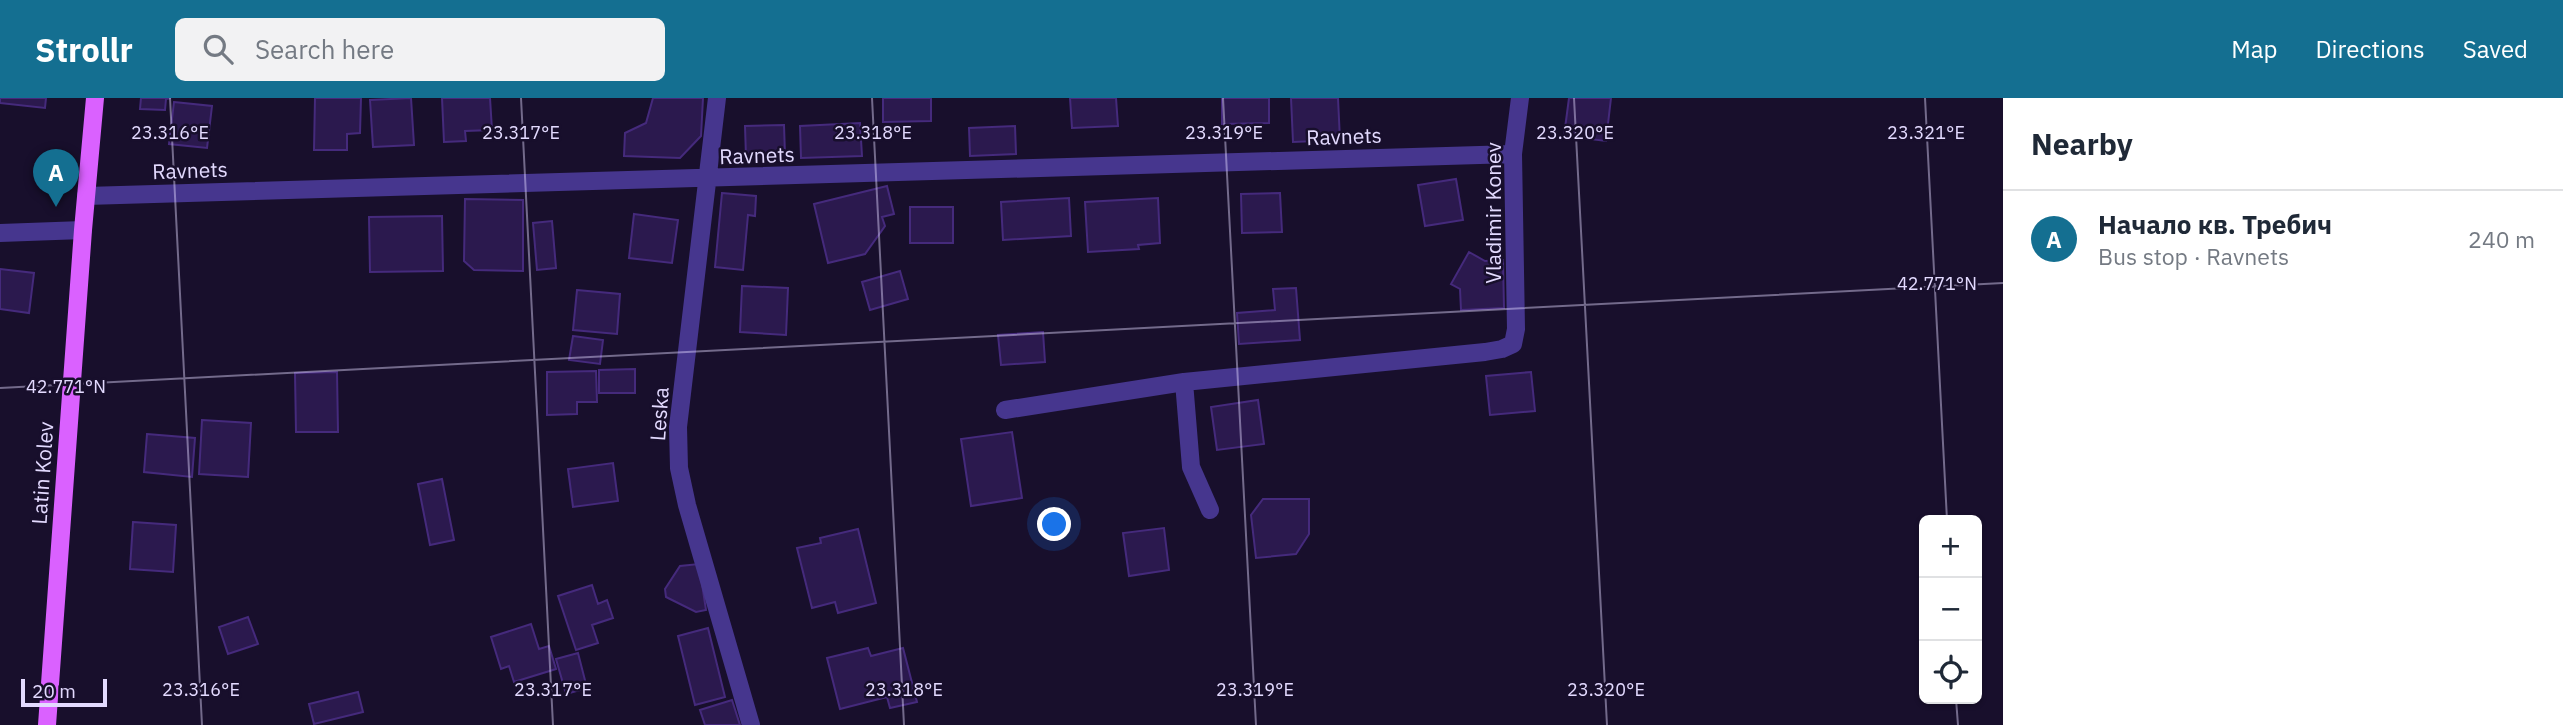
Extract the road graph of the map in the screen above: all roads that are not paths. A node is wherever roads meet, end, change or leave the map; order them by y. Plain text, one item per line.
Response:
1 (94, 98) edge
2 (718, 98) edge
3 (1520, 98) edge
4 (1513, 154) junction
5 (708, 179) junction
6 (86, 196) junction
7 (83, 230) junction
8 (0, 233) edge
9 (1184, 382) junction
10 (1005, 410) dead end
11 (1210, 510) dead end
12 (47, 725) edge
13 (751, 725) edge

1 - 6 main road, Latin Kolev
2 - 5 street, Leska
3 - 4 street, Vladimir Konev
4 - 5 street, Ravnets
4 - 9 street, Vladimir Konev
5 - 6 street, Ravnets
5 - 13 street, Leska
6 - 7 main road, Latin Kolev
7 - 8 street
7 - 12 main road, Latin Kolev
9 - 10 street
9 - 11 street

